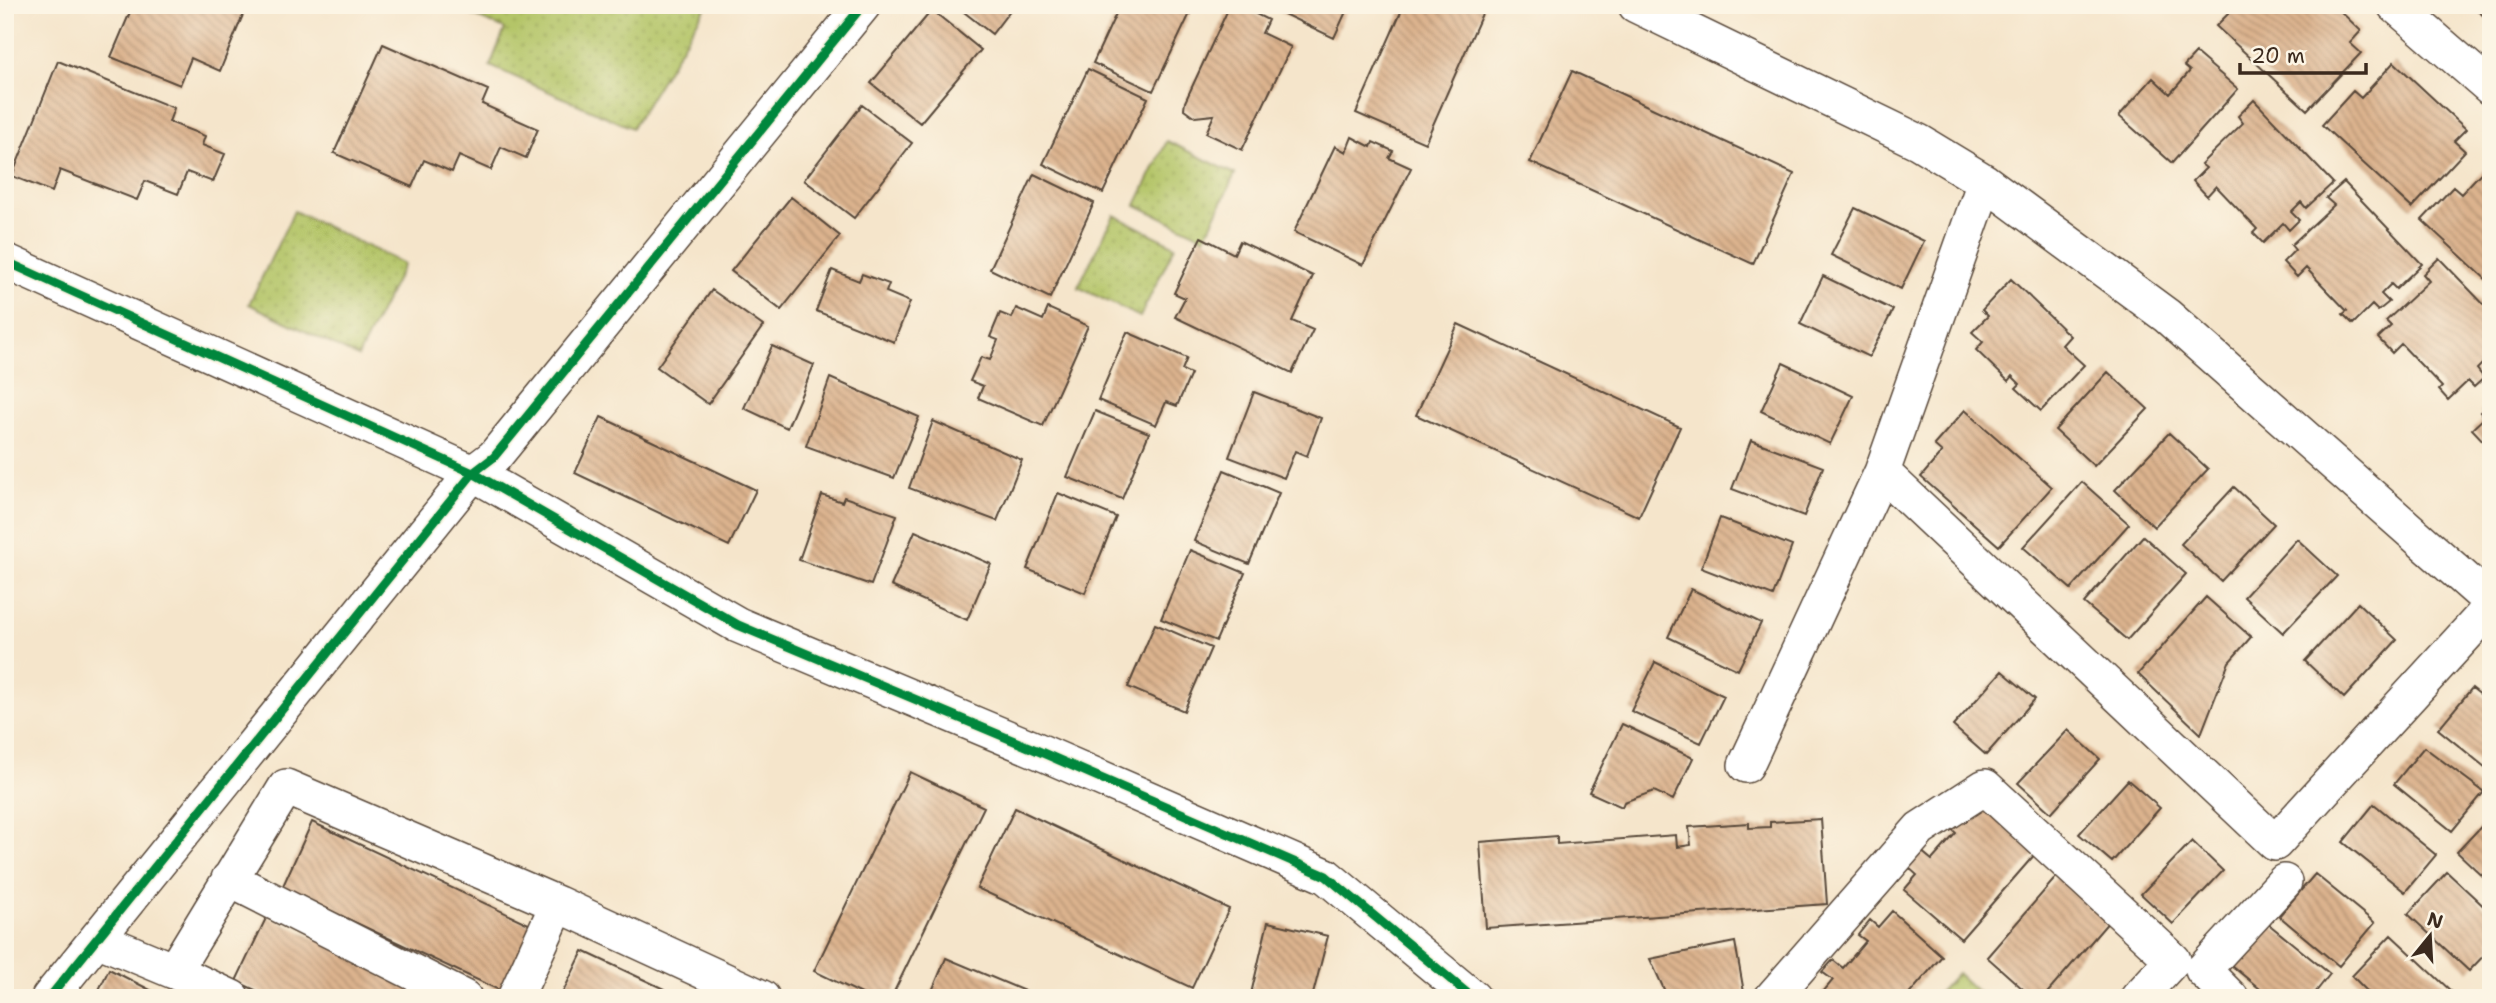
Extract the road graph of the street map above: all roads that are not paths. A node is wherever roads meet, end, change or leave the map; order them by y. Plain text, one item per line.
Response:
1 (863, 5) edge
2 (1636, 5) edge
3 (2395, 5) edge
4 (2491, 88) edge
5 (1985, 183) junction
6 (5, 261) edge
7 (1882, 472) junction
8 (473, 473) junction
9 (2491, 605) edge
10 (1746, 765) dead end
11 (229, 879) junction
12 (2284, 882) dead end
13 (558, 904) junction
14 (97, 939) junction
15 (174, 971) junction
16 (49, 998) edge
17 (232, 998) edge
18 (464, 998) edge
19 (515, 998) edge
20 (762, 998) edge
21 (1473, 998) edge
22 (1772, 998) edge
23 (2138, 998) edge
24 (2231, 998) edge

1 - 8 street
2 - 5 street
3 - 4 street
5 - 7 street
5 - 9 street
6 - 8 street
7 - 9 street
7 - 10 street
8 - 14 street
8 - 21 street
11 - 13 street
11 - 15 street
11 - 18 street
12 - 24 street
13 - 19 street
13 - 20 street
14 - 15 street
14 - 16 street
15 - 17 street
22 - 23 street

